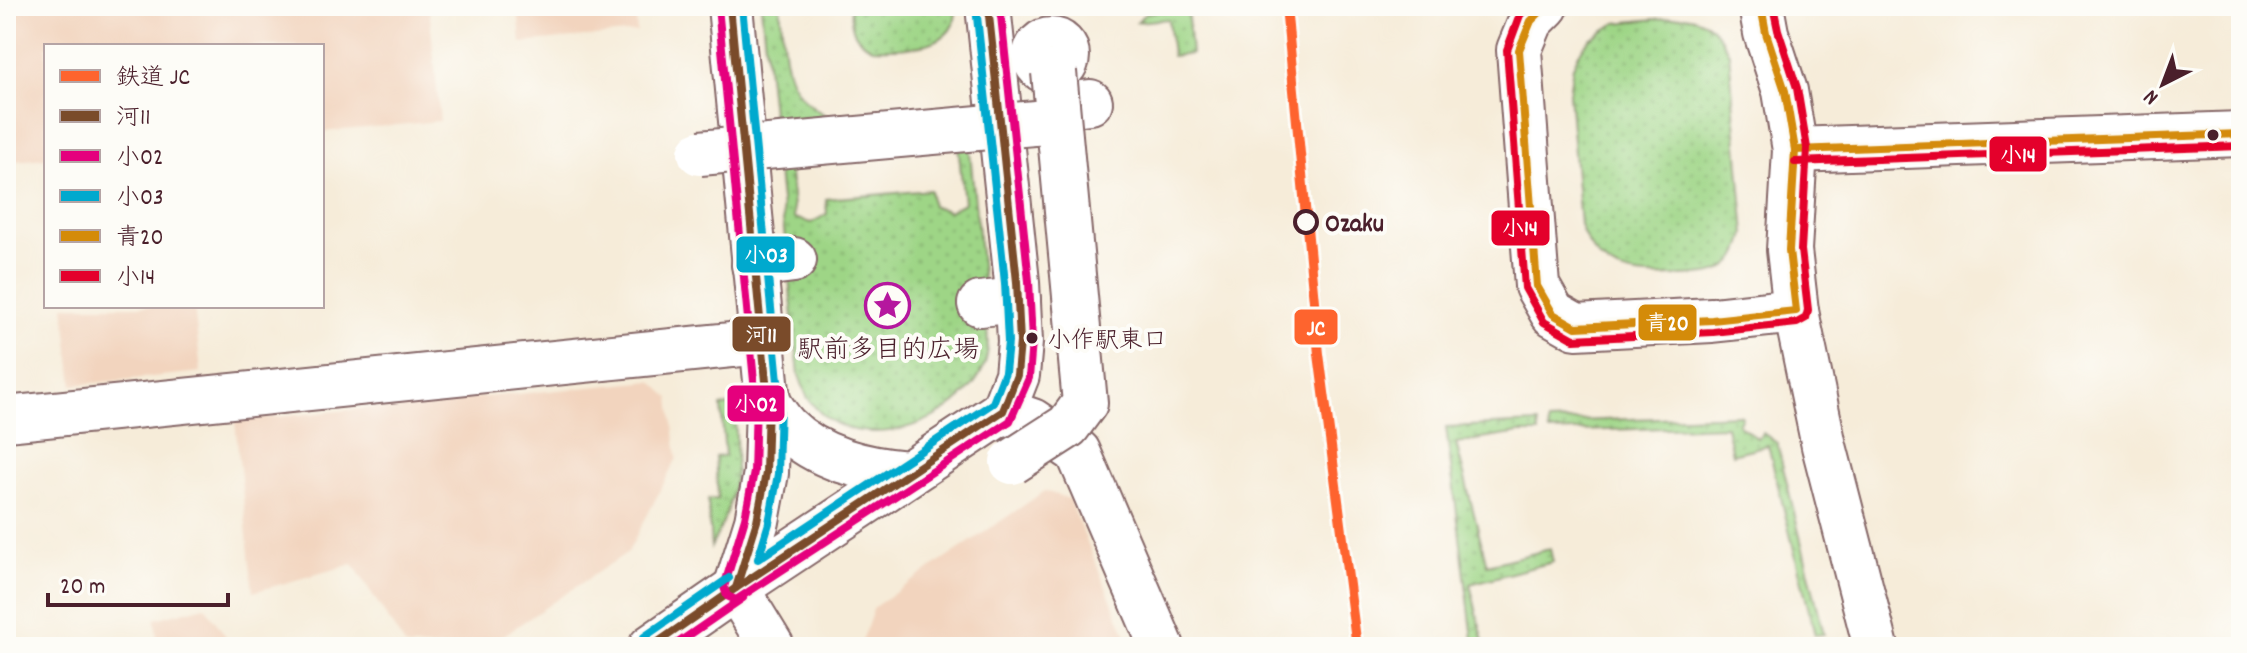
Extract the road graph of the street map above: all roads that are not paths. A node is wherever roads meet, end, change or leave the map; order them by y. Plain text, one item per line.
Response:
1 (730, 6) edge
2 (988, 6) edge
3 (1546, 6) edge
4 (1761, 6) edge
5 (2241, 134) edge
6 (1795, 150) junction
7 (700, 153) dead end
8 (1796, 311) junction
9 (761, 342) junction
10 (768, 402) junction
11 (1003, 411) junction
12 (6, 419) edge
13 (1012, 462) dead end
14 (907, 473) junction
15 (736, 588) junction
16 (651, 647) edge
17 (772, 647) edge
18 (1162, 647) edge
19 (1876, 647) edge

1 - 9 street
2 - 11 street
3 - 8 street
4 - 6 street
5 - 6 street
6 - 8 street
7 - 13 street, bridge
8 - 19 street
9 - 10 street
9 - 12 street
10 - 14 street
10 - 15 street
11 - 14 street
11 - 18 street
14 - 15 street
15 - 16 street
15 - 17 street

